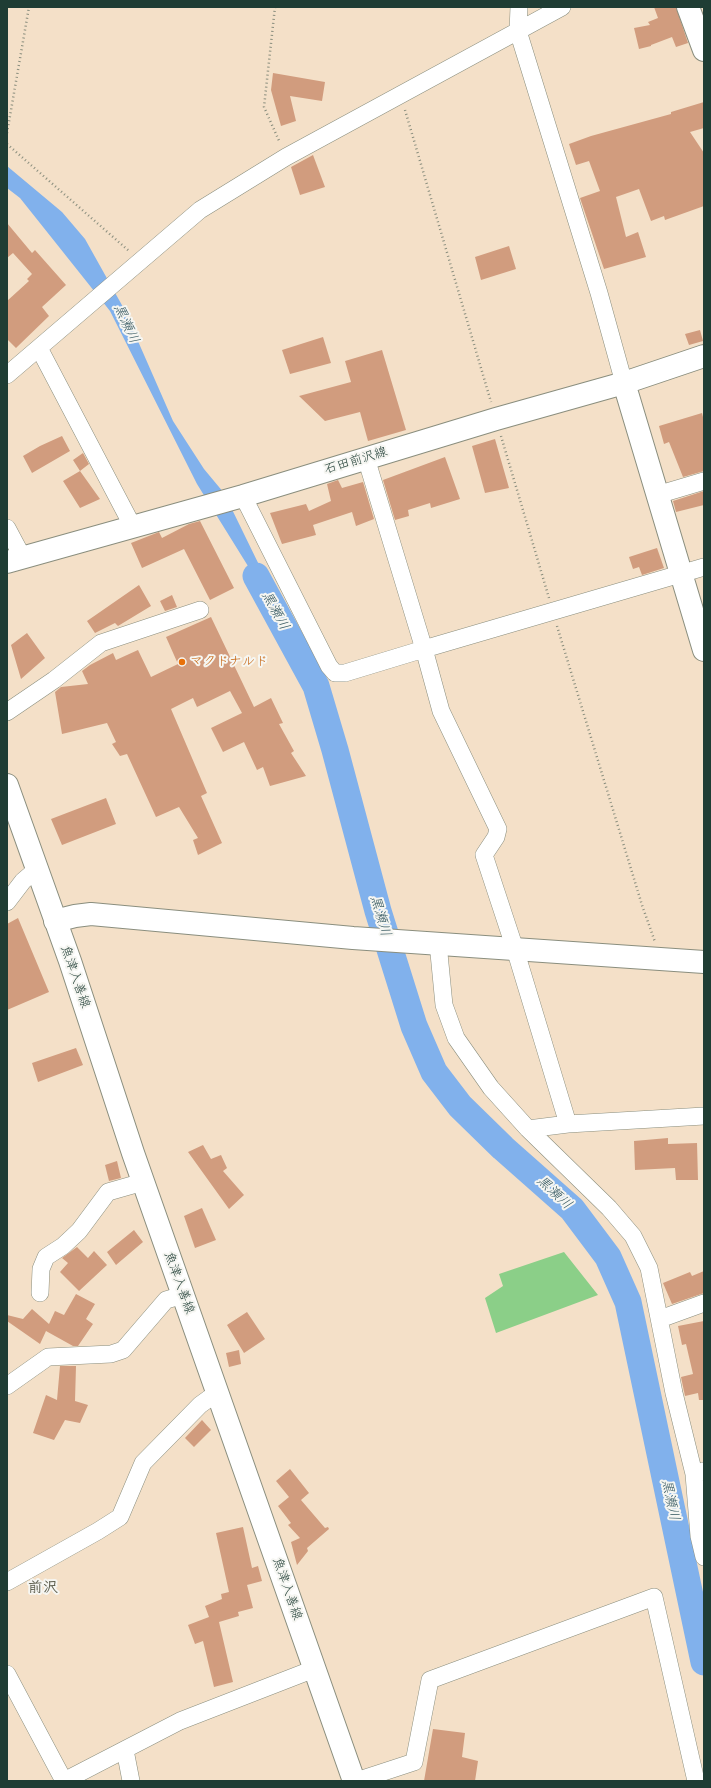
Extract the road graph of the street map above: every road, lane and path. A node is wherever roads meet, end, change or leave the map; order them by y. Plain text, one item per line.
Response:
1 (29, 7) edge
2 (275, 7) edge
3 (519, 7) edge
4 (562, 7) edge
5 (688, 7) edge
6 (518, 31) junction
7 (704, 50) edge
8 (400, 94) junction
9 (7, 133) edge
10 (7, 144) edge
11 (286, 157) junction
12 (140, 261) junction
13 (39, 348) junction
14 (704, 356) edge
15 (7, 376) edge
16 (624, 383) junction
17 (496, 419) junction
18 (366, 458) junction
19 (704, 481) edge
20 (657, 495) junction
21 (243, 496) junction
22 (133, 526) junction
23 (7, 528) edge
24 (15, 560) edge
25 (704, 567) edge
26 (681, 574) junction
27 (200, 610) dead end
28 (553, 610) junction
29 (424, 649) junction
30 (704, 650) edge
31 (7, 712) edge
32 (7, 785) edge
33 (37, 869) junction
34 (7, 902) edge
35 (56, 921) junction
36 (428, 942) junction
37 (515, 949) junction
38 (662, 960) junction
39 (704, 962) edge
40 (704, 1116) edge
41 (568, 1124) junction
42 (528, 1129) junction
43 (143, 1182) junction
44 (40, 1293) dead end
45 (184, 1295) junction
46 (704, 1303) edge
47 (660, 1319) junction
48 (7, 1386) edge
49 (218, 1392) junction
50 (699, 1473) edge
51 (704, 1557) edge
52 (7, 1582) edge
53 (314, 1669) junction
54 (7, 1674) edge
55 (125, 1750) junction
56 (131, 1781) edge
57 (355, 1781) edge
58 (696, 1781) edge

1 - 9 path
2 - 11 path
3 - 6 street
4 - 6 street
5 - 7 main road
6 - 8 street
6 - 16 street
8 - 11 street
8 - 17 path
10 - 12 path
11 - 12 street
12 - 13 street
13 - 15 street
13 - 22 street
14 - 16 main road, 石田前沢線
16 - 17 main road, 石田前沢線
16 - 20 main road
17 - 18 main road, 石田前沢線
17 - 28 path
18 - 21 main road, 石田前沢線
18 - 29 street
19 - 20 street
20 - 26 main road
21 - 22 main road, 石田前沢線
21 - 29 street
22 - 24 main road, 石田前沢線
23 - 24 street
25 - 26 street
26 - 28 street
26 - 30 main road
27 - 31 street
28 - 29 street
28 - 38 path
29 - 37 street
32 - 33 main road, 魚津入善線
33 - 34 street
33 - 35 main road, 魚津入善線
35 - 36 main road
35 - 43 main road, 魚津入善線
36 - 37 main road
36 - 42 street
37 - 38 main road
37 - 41 street
38 - 39 main road
40 - 41 street
41 - 42 street
42 - 47 street
43 - 44 street
43 - 45 main road, 魚津入善線
45 - 48 street
45 - 49 main road, 魚津入善線
46 - 47 street
47 - 50 street
49 - 52 street
49 - 53 main road, 魚津入善線
50 - 51 street
53 - 55 street
53 - 57 main road, 魚津入善線
54 - 55 street
55 - 56 street
57 - 58 street

